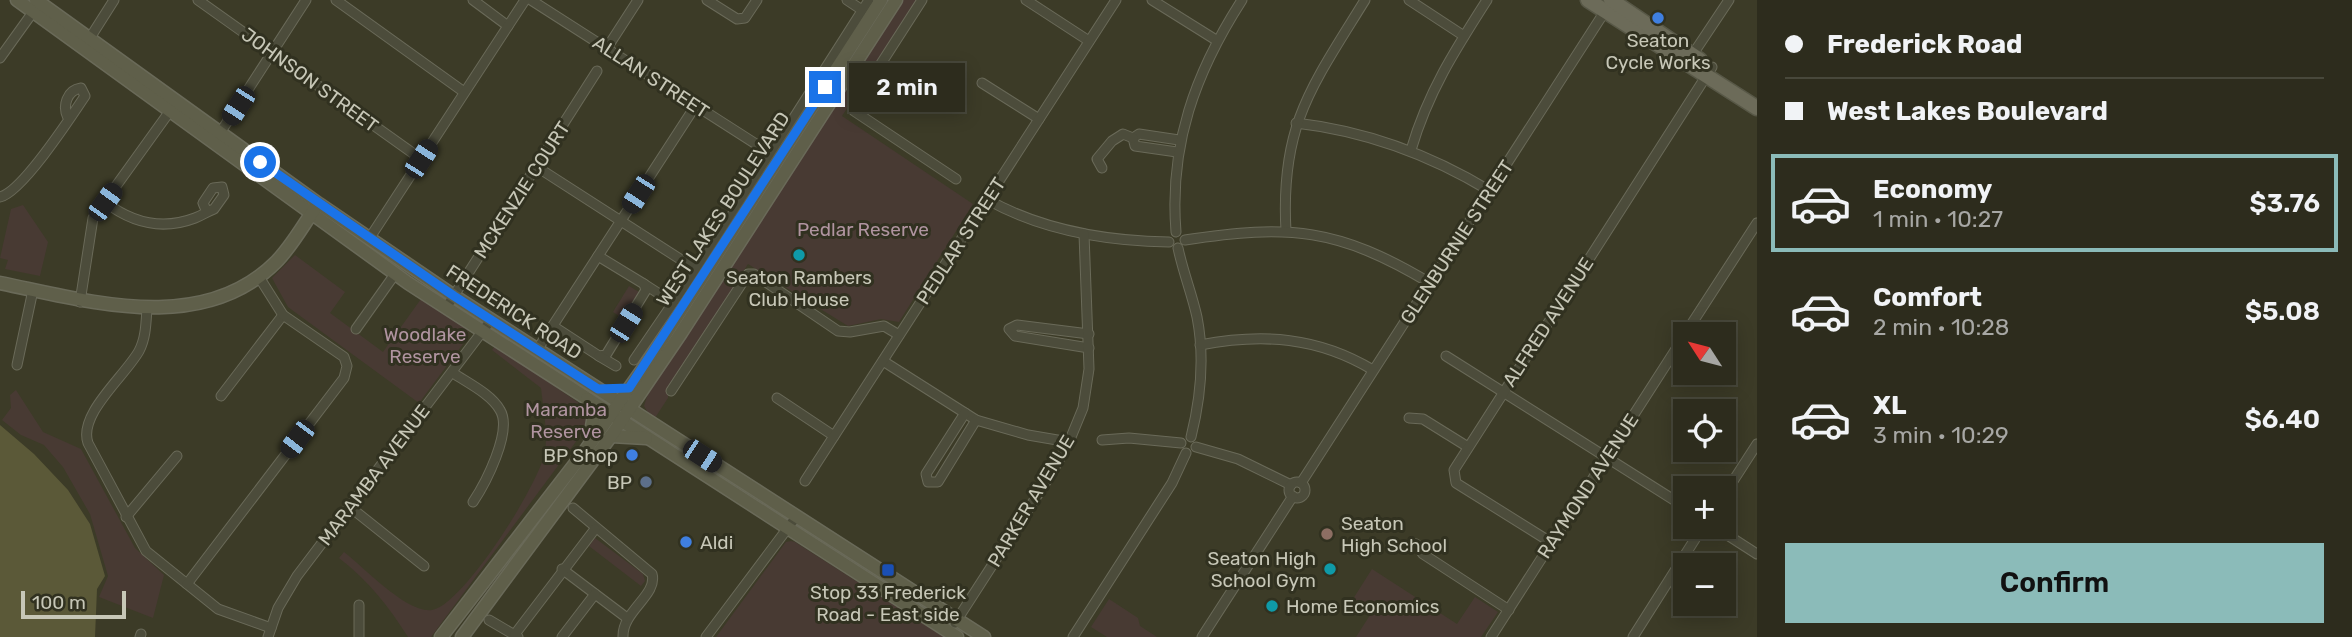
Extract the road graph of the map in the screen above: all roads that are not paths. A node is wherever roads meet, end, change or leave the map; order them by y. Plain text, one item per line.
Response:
1 (17, 0) edge
2 (114, 0) edge
3 (198, 0) edge
4 (306, 0) edge
5 (337, 0) edge
6 (473, 0) edge
7 (525, 0) edge
8 (531, 0) edge
9 (638, 0) edge
10 (707, 0) edge
11 (757, 0) edge
12 (847, 0) edge
13 (869, 0) edge
14 (881, 0) edge
15 (896, 0) edge
16 (922, 0) edge
17 (1026, 0) edge
18 (1116, 0) edge
19 (1152, 0) edge
20 (1242, 0) edge
21 (1365, 0) edge
22 (1409, 0) edge
23 (1487, 0) edge
24 (1588, 0) edge
25 (1728, 0) edge
26 (1609, 4) edge
27 (34, 6) edge
28 (862, 10) junction
29 (508, 26) junction
30 (1464, 36) junction
31 (1216, 40) junction
32 (1089, 41) junction
33 (86, 43) junction
34 (607, 48) junction
35 (272, 52) junction
36 (1, 53) edge
37 (1690, 59) junction
38 (597, 71) dead end
39 (1709, 71) junction
40 (982, 83) dead end
41 (464, 92) junction
42 (1757, 96) edge
43 (696, 106) junction
44 (1757, 108) edge
45 (170, 111) junction
46 (68, 118) dead end
47 (1039, 119) junction
48 (1296, 122) junction
49 (220, 133) junction
50 (1133, 138) junction
51 (1180, 139) junction
52 (1411, 150) junction
53 (1177, 152) junction
54 (770, 153) junction
55 (421, 159) junction
56 (537, 167) junction
57 (1102, 168) dead end
58 (956, 179) dead end
59 (1490, 191) junction
60 (0, 197) edge
61 (988, 200) junction
62 (105, 202) junction
63 (315, 209) junction
64 (206, 210) dead end
65 (620, 221) junction
66 (1757, 223) edge
67 (1286, 231) junction
68 (1176, 233) junction
69 (1084, 234) junction
70 (369, 239) junction
71 (1185, 240) junction
72 (1169, 242) junction
73 (1178, 248) junction
74 (598, 256) junction
75 (697, 270) junction
76 (395, 274) junction
77 (258, 277) junction
78 (0, 283) edge
79 (1430, 283) junction
80 (644, 284) junction
81 (33, 290) junction
82 (661, 295) dead end
83 (454, 296) junction
84 (80, 302) junction
85 (147, 308) junction
86 (446, 308) junction
87 (283, 314) junction
88 (491, 320) junction
89 (1693, 322) edge
90 (553, 326) junction
91 (356, 329) dead end
92 (483, 331) junction
93 (1089, 334) junction
94 (899, 335) junction
95 (1200, 345) junction
96 (1089, 348) junction
97 (537, 350) junction
98 (1673, 353) edge
99 (599, 356) junction
100 (1446, 356) dead end
101 (883, 361) junction
102 (640, 363) junction
103 (17, 365) dead end
104 (616, 366) dead end
105 (1373, 370) junction
106 (453, 373) junction
107 (645, 385) junction
108 (629, 388) junction
109 (598, 389) junction
110 (671, 391) dead end
111 (1503, 392) junction
112 (221, 396) dead end
113 (777, 398) dead end
114 (587, 399) junction
115 (624, 405) junction
116 (965, 413) junction
117 (616, 417) junction
118 (1409, 418) dead end
119 (976, 420) junction
120 (649, 421) junction
121 (611, 436) junction
122 (834, 436) junction
123 (1191, 437) junction
124 (650, 439) junction
125 (1102, 440) dead end
126 (1069, 442) junction
127 (1181, 443) junction
128 (1757, 444) edge
129 (1196, 447) junction
130 (1468, 447) junction
131 (585, 451) junction
132 (1186, 453) junction
133 (177, 456) dead end
134 (1606, 458) junction
135 (1736, 476) edge
136 (805, 481) dead end
137 (1301, 483) junction
138 (1291, 485) junction
139 (1293, 496) junction
140 (1673, 500) edge
141 (473, 502) dead end
142 (350, 507) junction
143 (573, 508) dead end
144 (125, 517) junction
145 (796, 517) junction
146 (596, 529) junction
147 (788, 529) junction
148 (1700, 539) edge
149 (1730, 539) edge
150 (1552, 543) junction
151 (1416, 544) dead end
152 (1757, 554) edge
153 (424, 566) dead end
154 (562, 569) junction
155 (187, 584) junction
156 (594, 594) junction
157 (359, 606) dead end
158 (1509, 610) junction
159 (627, 618) junction
160 (489, 620) dead end
161 (957, 620) junction
162 (270, 632) edge
163 (953, 634) edge
164 (517, 635) edge
165 (359, 637) edge
166 (442, 637) edge
167 (462, 637) edge
168 (562, 637) edge
169 (623, 637) edge
170 (706, 637) edge
171 (984, 637) edge
172 (1073, 637) edge
173 (1202, 637) edge
174 (1491, 637) edge
175 (1633, 637) edge

1 - 27 main road, FREDERICK ROAD
2 - 33 street
3 - 35 street, JOHNSON STREET
4 - 35 street
5 - 41 street
6 - 29 street
7 - 29 street
8 - 34 street, ALLAN STREET
9 - 34 street
10 - 11 street
12 - 28 street
13 - 28 street
14 - 102 main road, WEST LAKES BOULEVARD
15 - 107 main road, WEST LAKES BOULEVARD
16 - 58 street
17 - 32 street
18 - 32 street, PEDLAR STREET
19 - 31 street
20 - 31 street
21 - 48 street
22 - 30 street
23 - 30 street
24 - 26 main road
25 - 37 street
26 - 37 main road
26 - 59 street, GLENBURNIE STREET
27 - 33 main road, FREDERICK ROAD
27 - 36 street
28 - 54 street
29 - 41 street
30 - 52 street
31 - 51 street
32 - 47 street, PEDLAR STREET
33 - 45 main road, FREDERICK ROAD
33 - 49 main road, FREDERICK ROAD
34 - 43 street, ALLAN STREET
35 - 49 street
35 - 55 street, JOHNSON STREET
37 - 39 main road
38 - 56 street, MCKENZIE COURT
39 - 42 main road
39 - 44 main road
39 - 111 street, ALFRED AVENUE
40 - 47 street
41 - 55 street
43 - 54 street, ALLAN STREET
43 - 65 street
45 - 62 street
45 - 63 main road, FREDERICK ROAD
46 - 60 street
47 - 61 street, PEDLAR STREET
48 - 52 street
48 - 67 street
49 - 63 main road, FREDERICK ROAD
50 - 51 street
50 - 53 street
50 - 57 street
51 - 53 street
52 - 59 street
53 - 68 street
54 - 75 street
55 - 70 street
56 - 65 street
56 - 83 street, MCKENZIE COURT
59 - 79 street, GLENBURNIE STREET
61 - 69 street
61 - 94 street, PEDLAR STREET
62 - 64 street
62 - 84 street
63 - 70 main road, FREDERICK ROAD
63 - 76 main road, FREDERICK ROAD
63 - 77 main road
65 - 74 street
65 - 75 street
66 - 89 street, RAYMOND AVENUE
67 - 71 street
67 - 79 street
68 - 71 street
68 - 72 street
69 - 72 street
69 - 93 street, PARKER AVENUE
70 - 83 main road, FREDERICK ROAD
71 - 73 street
72 - 73 street
73 - 95 street
74 - 80 street
74 - 90 street
75 - 102 street
76 - 86 main road, FREDERICK ROAD
76 - 91 street
77 - 85 main road
77 - 87 street
78 - 81 main road
79 - 105 street, GLENBURNIE STREET
80 - 82 street
80 - 99 street
81 - 84 main road
81 - 103 street
83 - 86 street, MCKENZIE COURT
83 - 88 main road, FREDERICK ROAD
84 - 85 main road
85 - 144 street
86 - 92 main road, FREDERICK ROAD
87 - 112 street
87 - 155 street
88 - 92 street, MARAMBA AVENUE
88 - 97 main road, FREDERICK ROAD
90 - 97 street
90 - 99 street
92 - 106 street, MARAMBA AVENUE
92 - 114 main road, FREDERICK ROAD
93 - 96 street, PARKER AVENUE
93 - 96 street
94 - 101 street, PEDLAR STREET
94 - 110 street
95 - 105 street
95 - 123 street
96 - 126 street, PARKER AVENUE
97 - 109 main road, FREDERICK ROAD
98 - 134 street, RAYMOND AVENUE
99 - 104 street
100 - 111 street
101 - 116 street
101 - 122 street, PEDLAR STREET
102 - 108 main road, WEST LAKES BOULEVARD
105 - 137 street, GLENBURNIE STREET
106 - 141 street
106 - 142 street, MARAMBA AVENUE
107 - 115 main road, WEST LAKES BOULEVARD
107 - 120 main road
108 - 109 main road
108 - 115 main road, WEST LAKES BOULEVARD
109 - 115 main road, FREDERICK ROAD
111 - 130 street, ALFRED AVENUE
111 - 134 street
113 - 122 street
114 - 117 main road, FREDERICK ROAD
114 - 131 main road
115 - 117 main road, WEST LAKES BOULEVARD
115 - 120 main road, FREDERICK ROAD
116 - 119 street
116 - 119 street
117 - 121 main road, WEST LAKES BOULEVARD
117 - 124 main road, FREDERICK ROAD
117 - 131 main road, WEST LAKES BOULEVARD
118 - 130 street
119 - 126 street
120 - 145 main road, FREDERICK ROAD
121 - 124 main road
121 - 167 main road, WEST LAKES BOULEVARD
122 - 136 street, PEDLAR STREET
123 - 127 street
123 - 129 street
124 - 147 main road, FREDERICK ROAD
125 - 127 street
126 - 161 street, PARKER AVENUE
127 - 132 street
128 - 135 street
129 - 132 street
129 - 138 street
130 - 150 street, ALFRED AVENUE
131 - 166 main road, WEST LAKES BOULEVARD
132 - 172 street
133 - 144 street
134 - 140 street
134 - 150 street, RAYMOND AVENUE
137 - 138 street
137 - 139 street, GLENBURNIE STREET
138 - 139 street
139 - 173 street
142 - 153 street
142 - 162 street, MARAMBA AVENUE
143 - 146 street
144 - 155 street
145 - 147 street
145 - 161 main road, FREDERICK ROAD
146 - 154 street
146 - 159 street
147 - 163 main road, FREDERICK ROAD
147 - 170 street
148 - 175 street
149 - 152 street
150 - 158 street, RAYMOND AVENUE
151 - 158 street
154 - 156 street
154 - 164 street
155 - 162 street
156 - 159 street
156 - 168 street
157 - 165 street
158 - 174 street, RAYMOND AVENUE
159 - 169 street
160 - 164 street
161 - 163 street, PARKER AVENUE
161 - 171 main road, FREDERICK ROAD

